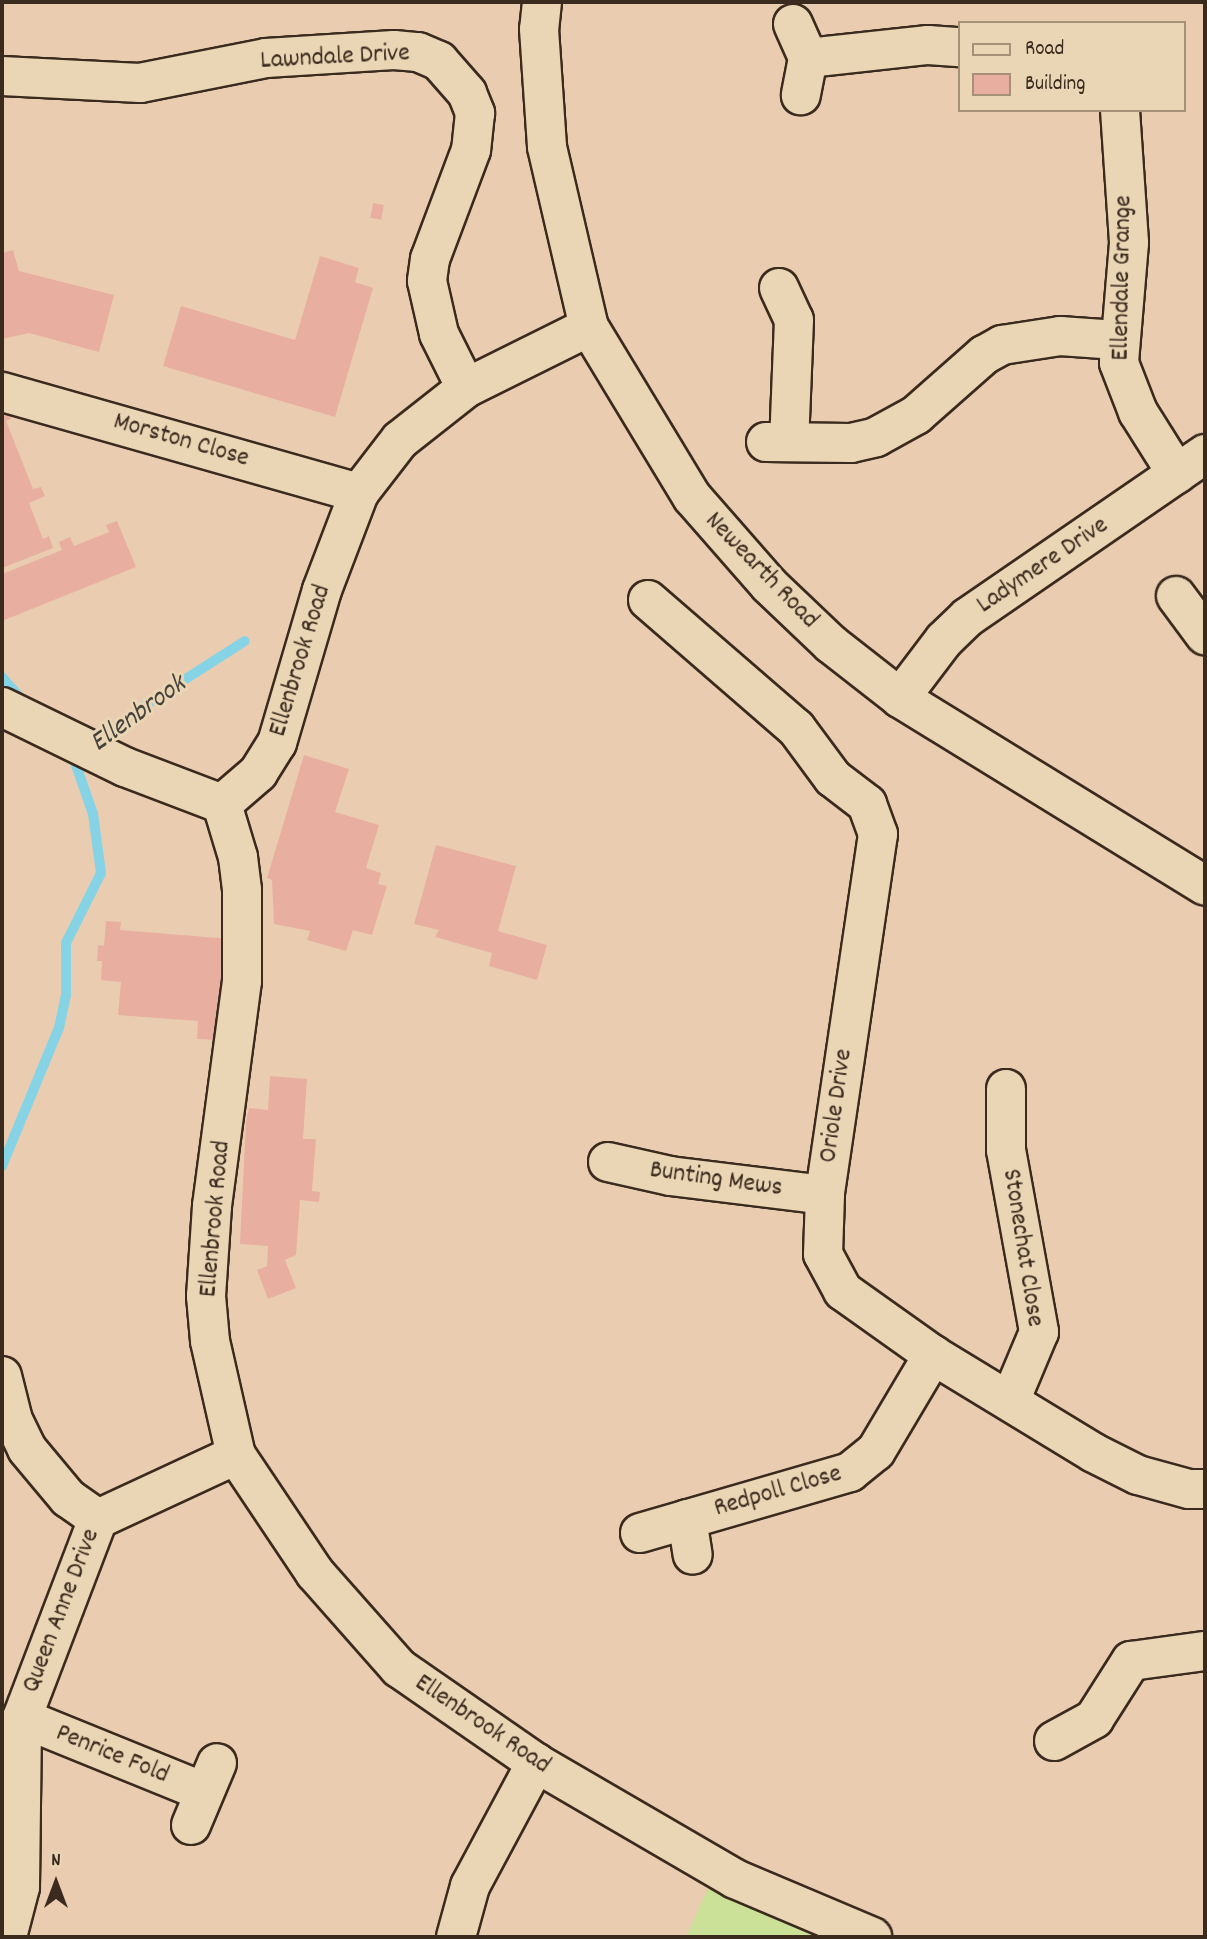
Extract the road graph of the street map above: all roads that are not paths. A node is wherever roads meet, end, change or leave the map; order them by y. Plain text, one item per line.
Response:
1 (541, 2) edge
2 (793, 24) dead end
3 (958, 47) edge
4 (2, 76) edge
5 (1120, 112) edge
6 (779, 288) dead end
7 (589, 327) junction
8 (1117, 340) junction
9 (466, 388) junction
10 (2, 392) edge
11 (1191, 464) edge
12 (359, 494) junction
13 (1176, 596) dead end
14 (648, 600) dead end
15 (1205, 635) edge
16 (900, 698) junction
17 (8, 710) edge
18 (222, 804) junction
19 (1205, 887) edge
20 (1006, 1088) dead end
21 (608, 1162) dead end
22 (825, 1195) junction
23 (933, 1355) junction
24 (2, 1376) edge
25 (1010, 1401) junction
26 (7, 1422) edge
27 (236, 1455) junction
28 (1205, 1489) edge
29 (98, 1518) junction
30 (640, 1533) dead end
31 (1205, 1651) edge
32 (22, 1718) junction
33 (1054, 1741) dead end
34 (536, 1763) junction
35 (10, 1784) edge
36 (203, 1793) dead end
37 (7, 1937) edge
38 (456, 1937) edge
39 (872, 1937) edge

1 - 7 street, Newearth Road
2 - 3 street
4 - 9 street, Lawndale Drive
5 - 8 street, Ellendale Grange
6 - 8 street
7 - 9 street, Ellenbrook Road
7 - 16 street, Newearth Road
8 - 11 street, Ellendale Grange
9 - 12 street, Ellenbrook Road
10 - 12 street, Morston Close
11 - 16 street, Ladymere Drive
12 - 18 street, Ellenbrook Road
13 - 15 street
14 - 22 street, Oriole Drive
16 - 19 street, Newearth Road
17 - 18 street
18 - 27 street, Ellenbrook Road
20 - 25 street, Stonechat Close
21 - 22 street, Bunting Mews
22 - 23 street, Oriole Drive
23 - 25 street, Oriole Drive
23 - 30 street, Redpoll Close
24 - 26 street
25 - 28 street, Oriole Drive
26 - 29 street
27 - 29 street, Queen Anne Drive
27 - 34 street, Ellenbrook Road
29 - 32 street, Queen Anne Drive
31 - 33 street
32 - 35 street, Queen Anne Drive
32 - 36 street, Penrice Fold
34 - 38 street
34 - 39 street, Ellenbrook Road
35 - 37 street, Queen Anne Drive

